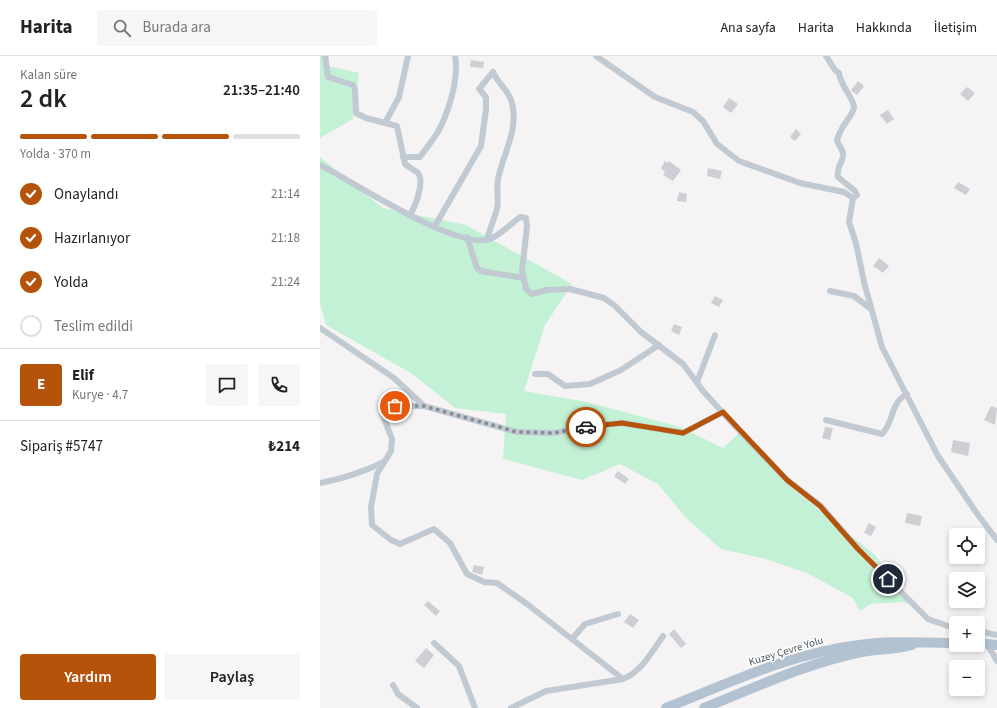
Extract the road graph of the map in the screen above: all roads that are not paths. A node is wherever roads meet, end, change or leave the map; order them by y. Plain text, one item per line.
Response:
1 (325, 56) edge
2 (408, 56) edge
3 (455, 56) edge
4 (596, 56) edge
5 (826, 56) edge
6 (385, 123) junction
7 (403, 157) junction
8 (320, 164) edge
9 (853, 198) junction
10 (410, 215) junction
11 (435, 226) junction
12 (467, 237) junction
13 (487, 239) junction
14 (524, 278) junction
15 (830, 291) dead end
16 (871, 309) junction
17 (320, 328) edge
18 (715, 335) dead end
19 (658, 345) junction
20 (535, 374) dead end
21 (697, 382) junction
22 (907, 394) junction
23 (424, 406) junction
24 (723, 412) junction
25 (826, 420) dead end
26 (384, 462) junction
27 (320, 483) edge
28 (997, 540) edge
29 (618, 614) dead end
30 (949, 626) edge
31 (985, 632) edge
32 (997, 635) edge
33 (663, 636) dead end
34 (572, 639) junction
35 (919, 642) junction
36 (949, 643) edge
37 (434, 644) dead end
38 (987, 644) edge
39 (997, 661) edge
40 (623, 679) junction
41 (393, 685) dead end
42 (417, 708) edge
43 (475, 708) edge
44 (511, 708) edge
45 (666, 708) edge
46 (704, 708) edge

1 - 6 street
2 - 6 street
3 - 7 street
4 - 9 street
5 - 9 street
6 - 7 street
7 - 10 street
8 - 10 street
9 - 16 street
10 - 11 street
11 - 12 street
11 - 13 street
12 - 13 street
12 - 14 street
13 - 14 street
14 - 19 street
15 - 16 street
16 - 22 street
17 - 23 street
18 - 21 street
19 - 20 street
19 - 21 street
21 - 24 street
22 - 25 street
22 - 28 street
23 - 24 street
23 - 26 street
24 - 30 street
26 - 27 street
26 - 34 street
29 - 34 street
31 - 32 street
33 - 40 street
34 - 40 street
35 - 36 main road, Kuzey Çevre Yolu
35 - 45 main road, Kuzey Çevre Yolu
35 - 46 main road, Kuzey Çevre Yolu
37 - 43 street
38 - 39 street
40 - 44 street
41 - 42 street

